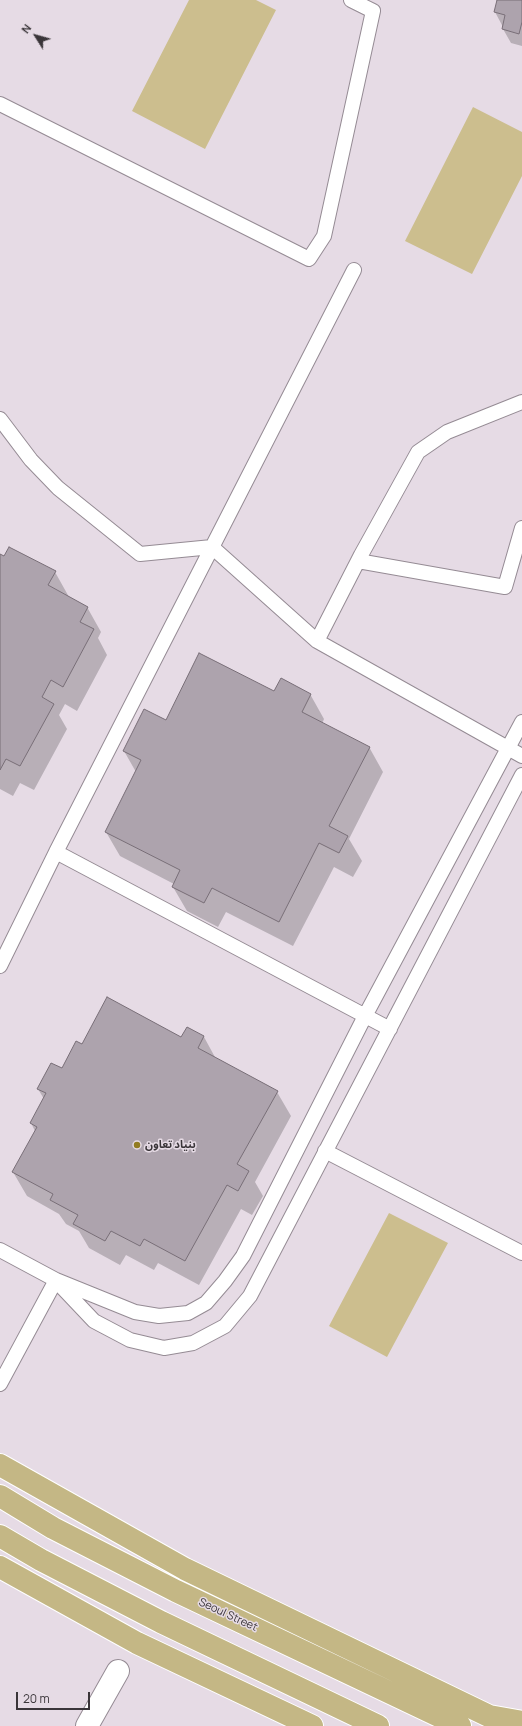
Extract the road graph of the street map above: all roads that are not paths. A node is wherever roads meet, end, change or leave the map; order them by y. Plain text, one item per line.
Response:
1 (351, 0) edge
2 (373, 5) edge
3 (0, 104) edge
4 (354, 270) dead end
5 (522, 402) edge
6 (0, 419) edge
7 (522, 528) edge
8 (212, 547) junction
9 (358, 561) junction
10 (317, 641) junction
11 (522, 722) edge
12 (508, 749) junction
13 (522, 756) edge
14 (522, 775) edge
15 (56, 852) junction
16 (0, 966) edge
17 (365, 1016) junction
18 (390, 1029) junction
19 (325, 1151) junction
20 (0, 1250) edge
21 (522, 1253) edge
22 (56, 1280) junction
23 (0, 1384) edge
24 (0, 1465) edge
25 (0, 1496) edge
26 (0, 1536) edge
27 (0, 1567) edge
28 (118, 1671) dead end
29 (489, 1716) junction
30 (522, 1722) edge
31 (87, 1726) edge
32 (312, 1726) edge
33 (378, 1726) edge
34 (460, 1726) edge
35 (509, 1726) edge

1 - 2 lane
2 - 3 lane
4 - 8 lane
5 - 9 lane
6 - 8 lane
7 - 9 lane
8 - 10 lane
8 - 15 lane
9 - 10 lane
10 - 12 lane
11 - 12 lane
12 - 13 lane
12 - 17 lane
14 - 18 lane
15 - 16 lane
15 - 17 lane
17 - 18 lane
17 - 22 lane
18 - 19 lane
19 - 21 lane
19 - 22 lane
20 - 22 lane
22 - 23 lane
24 - 29 main road
25 - 34 main road, Seoul Street
26 - 33 main road
27 - 32 main road
28 - 31 street
29 - 30 main road
29 - 35 main road

